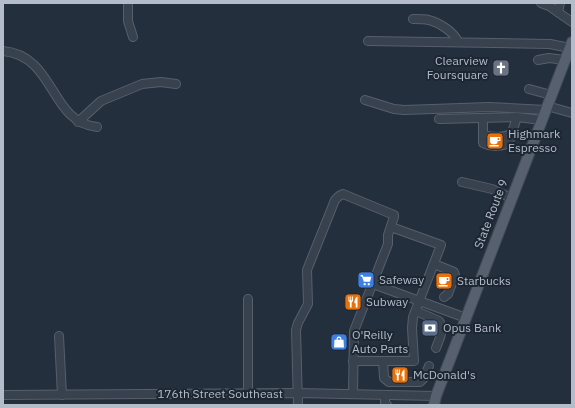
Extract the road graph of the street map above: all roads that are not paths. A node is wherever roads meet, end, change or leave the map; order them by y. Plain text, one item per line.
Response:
1 (128, 3) edge
2 (541, 3) edge
3 (560, 3) edge
4 (558, 12) junction
5 (413, 19) dead end
6 (572, 22) edge
7 (132, 37) dead end
8 (368, 41) dead end
9 (458, 42) junction
10 (3, 51) edge
11 (569, 53) edge
12 (538, 60) dead end
13 (176, 84) dead end
14 (529, 89) dead end
15 (552, 95) junction
16 (366, 100) dead end
17 (546, 108) junction
18 (572, 113) edge
19 (517, 117) junction
20 (483, 118) junction
21 (439, 119) dead end
22 (542, 120) junction
23 (78, 122) junction
24 (96, 127) dead end
25 (462, 182) dead end
26 (512, 198) junction
27 (391, 227) junction
28 (434, 264) junction
29 (372, 284) junction
30 (444, 297) dead end
31 (248, 299) dead end
32 (420, 302) junction
33 (416, 311) junction
34 (466, 318) junction
35 (59, 336) dead end
36 (436, 348) dead end
37 (353, 361) junction
38 (383, 361) junction
39 (429, 366) dead end
40 (298, 393) junction
41 (248, 394) junction
42 (353, 394) junction
43 (3, 395) edge
44 (62, 395) junction
45 (385, 395) junction
46 (435, 400) edge
47 (298, 405) edge
48 (387, 405) edge
49 (430, 405) edge

1 - 7 street
2 - 4 street
3 - 4 street
4 - 6 street
5 - 9 street
8 - 9 street
9 - 11 street
10 - 23 street
11 - 12 street
11 - 15 main road, State Route 9
13 - 23 street
14 - 15 street
15 - 17 main road, State Route 9
16 - 17 street
17 - 18 street
17 - 22 main road, State Route 9
19 - 20 street
19 - 20 street
19 - 22 street
20 - 21 street
22 - 26 main road, State Route 9
23 - 24 street
25 - 26 street
26 - 34 main road, State Route 9
27 - 28 street
27 - 29 street
27 - 40 street
28 - 30 street
28 - 32 street
29 - 32 street
29 - 37 street
31 - 41 street
32 - 33 street
32 - 34 street
33 - 36 street
33 - 38 street
34 - 46 main road, State Route 9
35 - 44 street
37 - 38 street
37 - 42 street
38 - 39 street
40 - 41 street, 176th Street Southeast
40 - 42 street, 176th Street Southeast
40 - 47 street
41 - 44 street, 176th Street Southeast
42 - 45 street, 176th Street Southeast
43 - 44 street, 176th Street Southeast
45 - 46 street, 176th Street Southeast
45 - 48 street
46 - 49 main road, State Route 9

